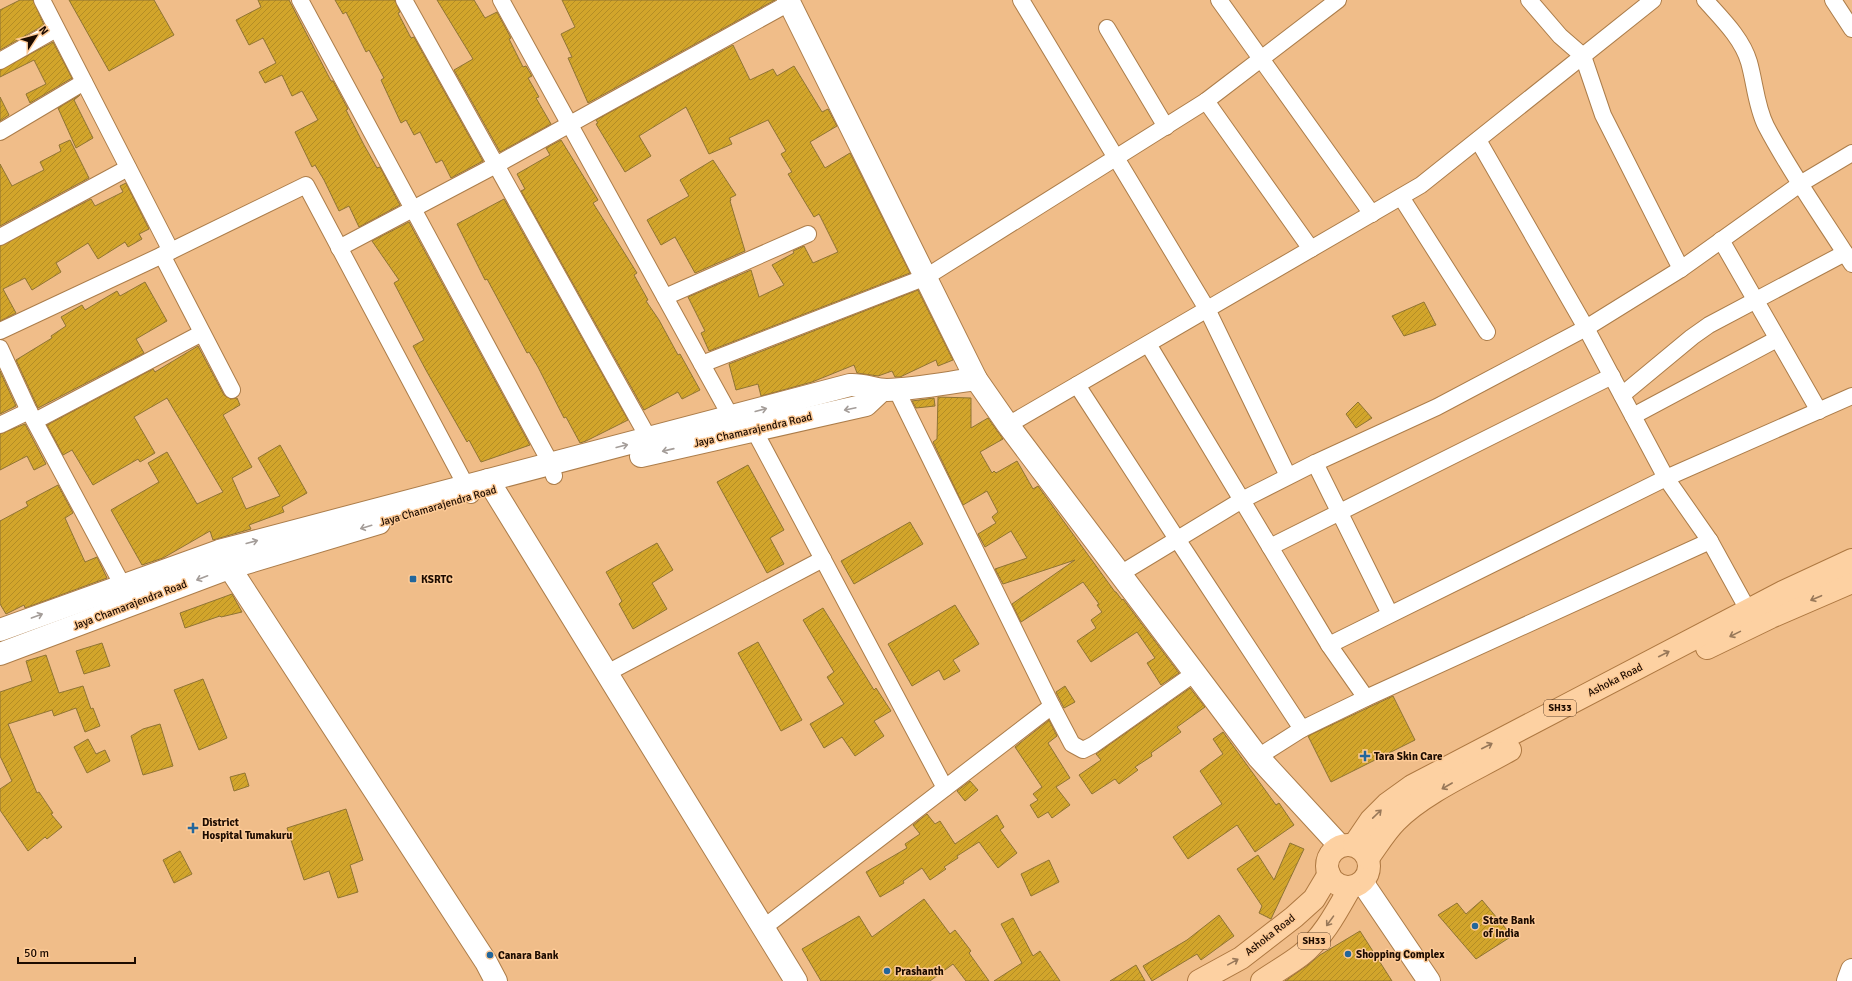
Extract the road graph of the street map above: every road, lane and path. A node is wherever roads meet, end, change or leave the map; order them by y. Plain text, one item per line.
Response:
1 (42, 0) edge
2 (300, 0) edge
3 (404, 0) edge
4 (501, 0) edge
5 (1021, 0) edge
6 (1219, 0) edge
7 (1338, 0) edge
8 (1529, 0) edge
9 (1653, 0) edge
10 (1705, 0) edge
11 (1833, 0) edge
12 (789, 1) edge
13 (1107, 28) dead end
14 (56, 29) junction
15 (1852, 29) edge
16 (1583, 56) junction
17 (1261, 58) junction
18 (0, 61) edge
19 (84, 82) junction
20 (1206, 101) junction
21 (570, 125) junction
22 (1166, 127) junction
23 (0, 132) edge
24 (1478, 140) junction
25 (1852, 154) edge
26 (1115, 158) junction
27 (496, 165) junction
28 (128, 168) junction
29 (1800, 184) junction
30 (1401, 197) junction
31 (412, 210) junction
32 (1372, 214) junction
33 (808, 234) dead end
34 (0, 237) edge
35 (1721, 240) junction
36 (339, 248) junction
37 (1311, 249) junction
38 (167, 253) junction
39 (1849, 258) edge
40 (1681, 269) junction
41 (926, 277) junction
42 (665, 297) junction
43 (1756, 301) junction
44 (1207, 310) junction
45 (1586, 328) junction
46 (0, 331) edge
47 (1487, 332) dead end
48 (202, 333) junction
49 (1777, 339) junction
50 (1148, 344) junction
51 (0, 348) edge
52 (702, 364) junction
53 (1612, 376) junction
54 (976, 379) junction
55 (1077, 385) junction
56 (889, 389) junction
57 (232, 390) dead end
58 (1622, 394) junction
59 (1852, 396) edge
60 (1819, 411) junction
61 (32, 416) junction
62 (1633, 416) junction
63 (1008, 425) junction
64 (0, 426) edge
65 (742, 427) junction
66 (649, 439) junction
67 (1315, 463) junction
68 (552, 470) junction
69 (1288, 476) junction
70 (1666, 478) junction
71 (490, 484) junction
72 (468, 490) junction
73 (1242, 500) junction
74 (1339, 512) junction
75 (1177, 539) junction
76 (1710, 541) junction
77 (1270, 547) junction
78 (823, 559) junction
79 (224, 560) junction
80 (1852, 560) edge
81 (1120, 574) junction
82 (1852, 582) edge
83 (123, 586) junction
84 (1748, 610) junction
85 (1390, 614) junction
86 (0, 630) edge
87 (1329, 645) junction
88 (0, 654) edge
89 (1195, 673) junction
90 (607, 674) junction
91 (1366, 698) junction
92 (1052, 706) junction
93 (1302, 729) junction
94 (1258, 757) junction
95 (945, 788) junction
96 (1354, 850) junction
97 (1329, 874) junction
98 (1356, 885) junction
99 (763, 928) junction
100 (1852, 970) edge
101 (496, 981) edge
102 (796, 981) edge
103 (1198, 981) edge
104 (1262, 981) edge
105 (1429, 981) edge
106 (1848, 981) edge

1 - 14 street
2 - 31 street
3 - 27 street
4 - 21 street
5 - 26 street
6 - 17 street
7 - 17 street
8 - 16 street
9 - 16 street
10 - 29 street
11 - 15 street
12 - 21 street
12 - 41 main road
13 - 22 street
14 - 18 street
14 - 19 street
16 - 24 street
16 - 40 street
17 - 20 street
17 - 32 street
19 - 23 street
19 - 28 street
20 - 22 street
20 - 37 street
21 - 27 street
21 - 42 street
22 - 26 street
24 - 30 street
24 - 45 street
25 - 29 street
26 - 41 street
26 - 44 street
27 - 31 street
27 - 66 street
28 - 34 street
28 - 38 street
29 - 35 street
29 - 39 street
30 - 32 street
30 - 47 street
31 - 36 street
31 - 68 street
32 - 37 street
33 - 42 street
35 - 40 street
35 - 43 street
36 - 38 street
36 - 72 street
37 - 44 street
38 - 46 street
38 - 48 street
39 - 43 street
40 - 45 street
41 - 52 street
41 - 54 main road
42 - 52 street
43 - 49 street
43 - 58 street
44 - 50 street
44 - 69 street
45 - 53 street
45 - 67 street
48 - 57 street
48 - 61 street
49 - 60 street
49 - 62 street
50 - 55 street
50 - 73 street
51 - 61 street
52 - 65 street
53 - 58 street
53 - 74 street
54 - 56 main road, Jaya Chamarajendra Road
54 - 63 main road
55 - 63 street
55 - 75 street
56 - 65 main road, Jaya Chamarajendra Road
56 - 92 street
58 - 62 street
59 - 60 street
60 - 70 street
61 - 64 street
61 - 83 street
62 - 70 street
63 - 81 main road
65 - 66 main road, Jaya Chamarajendra Road
65 -> 68 main road, Jaya Chamarajendra Road
65 - 78 street
68 -> 66 main road, Jaya Chamarajendra Road
67 - 69 street
67 - 74 street
68 - 71 main road, Jaya Chamarajendra Road
69 - 73 street
70 - 76 street
70 - 85 street
71 - 72 main road, Jaya Chamarajendra Road
71 - 90 main road
72 - 79 main road, Jaya Chamarajendra Road
73 - 75 street
73 - 77 street
74 - 77 street
74 - 85 street
75 - 81 street
75 - 93 street
76 - 84 street
76 - 91 street
77 - 87 street
78 - 90 street
78 - 95 street
79 - 83 main road, Jaya Chamarajendra Road
79 -> 88 main road, Jaya Chamarajendra Road
79 - 101 main road
80 - 84 main road, Ashoka Road / SH33
81 - 89 main road
82 -> 96 main road, Ashoka Road / SH33
86 -> 83 main road, Jaya Chamarajendra Road
96 -> 84 main road, Ashoka Road / SH33
85 - 87 street
87 - 91 street
89 - 92 street
89 - 94 main road
90 - 99 main road
91 - 93 street
92 - 95 street
93 - 94 street
94 - 96 main road
95 - 99 street
96 - 97 main road, SH33
96 - 98 main road, SH33
97 - 98 main road
103 -> 97 main road, Ashoka Road
98 -> 104 main road, SH33
98 - 105 main road
99 - 102 main road
100 - 106 main road

